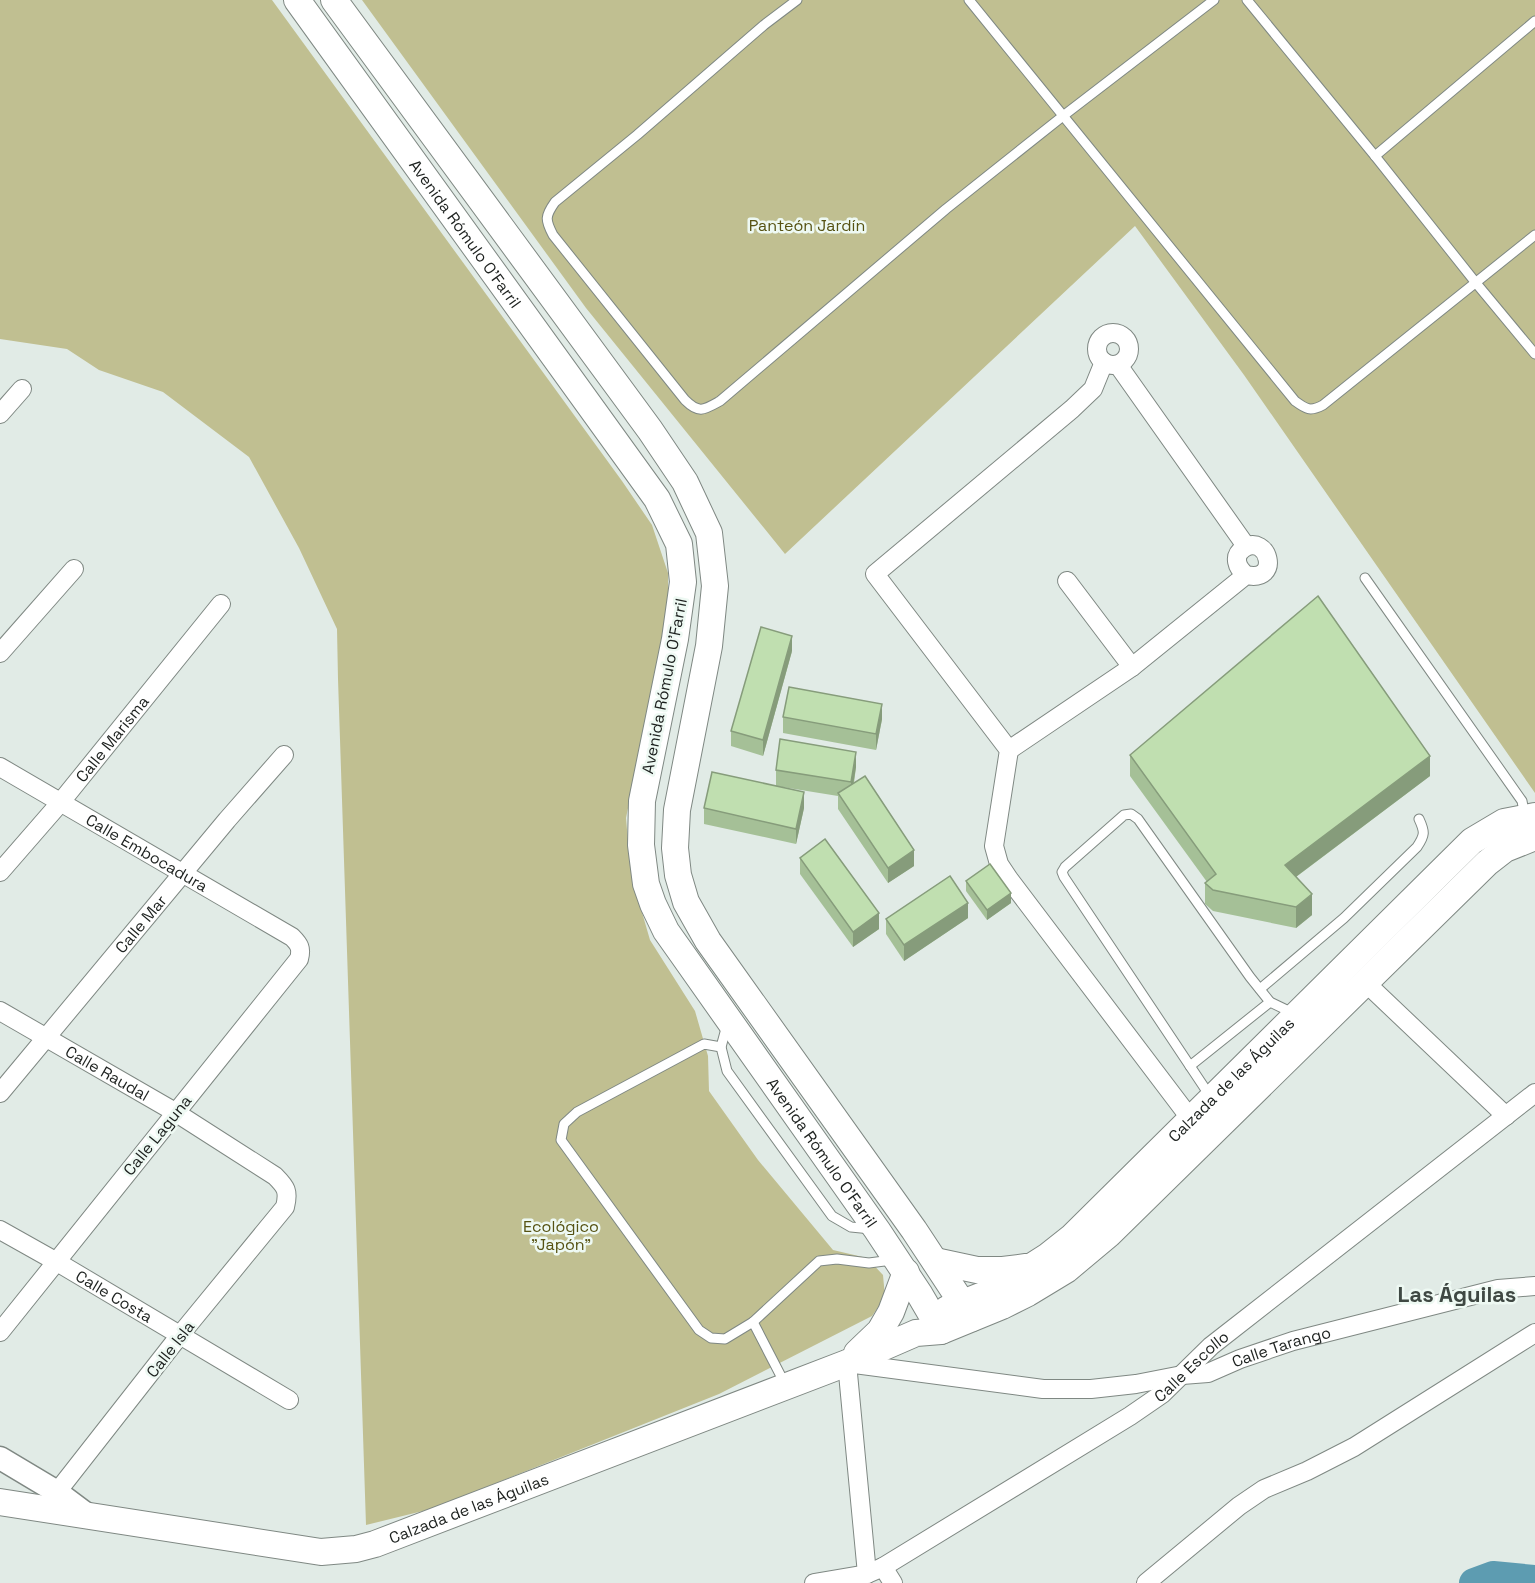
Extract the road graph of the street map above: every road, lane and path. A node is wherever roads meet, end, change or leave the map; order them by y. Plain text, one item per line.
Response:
1 (297, 0) edge
2 (334, 0) edge
3 (797, 0) edge
4 (969, 0) edge
5 (1214, 0) edge
6 (1247, 0) edge
7 (1535, 21) edge
8 (1063, 116) junction
9 (1376, 156) junction
10 (1535, 235) edge
11 (1476, 283) junction
12 (1535, 354) edge
13 (22, 389) dead end
14 (0, 414) edge
15 (74, 568) dead end
16 (1365, 578) dead end
17 (1067, 581) dead end
18 (221, 604) dead end
19 (0, 653) edge
20 (1132, 667) junction
21 (1009, 750) junction
22 (284, 755) dead end
23 (0, 767) edge
24 (60, 803) junction
25 (1419, 819) dead end
26 (1531, 827) edge
27 (0, 872) edge
28 (183, 874) junction
29 (292, 937) joint
30 (1366, 983) junction
31 (1260, 989) junction
32 (1270, 1002) junction
33 (0, 1011) edge
34 (1296, 1015) junction
35 (728, 1020) junction
36 (46, 1038) junction
37 (721, 1047) junction
38 (1190, 1066) junction
39 (0, 1093) edge
40 (1535, 1094) edge
41 (1211, 1098) junction
42 (175, 1112) junction
43 (1506, 1116) junction
44 (1190, 1118) junction
45 (285, 1207) joint
46 (0, 1230) edge
47 (914, 1230) junction
48 (892, 1252) junction
49 (935, 1261) junction
50 (57, 1262) junction
51 (1033, 1267) junction
52 (1535, 1286) edge
53 (967, 1310) junction
54 (753, 1322) junction
55 (930, 1327) junction
56 (0, 1332) edge
57 (1535, 1333) edge
58 (180, 1335) junction
59 (847, 1363) junction
60 (1182, 1375) junction
61 (787, 1386) junction
62 (289, 1400) dead end
63 (0, 1458) edge
64 (57, 1492) junction
65 (0, 1502) edge
66 (89, 1516) junction
67 (875, 1571) junction
68 (814, 1583) edge
69 (893, 1583) edge
70 (1146, 1583) edge

1 - 35 main road, Avenida Rómulo O'Farril
2 - 47 main road, Avenida Rómulo O'Farril
3 - 8 lane
4 - 8 lane
5 - 8 lane
6 - 9 lane
7 - 9 lane
8 - 11 lane
9 - 11 lane
10 - 11 lane
11 - 12 lane
13 - 14 street
15 - 19 street
16 - 26 lane
17 - 20 street
18 - 24 street, Calle Marisma
20 - 21 street
20 - 21 street
21 - 44 street
22 - 28 street, Calle Mar
23 - 24 street, Calle Embocadura
24 - 27 street, Calle Marisma
24 - 28 street, Calle Embocadura
25 - 31 lane
26 - 30 main road, Calzada de las Águilas
26 - 34 main road, Calzada de las Águilas
28 - 29 street, Calle Embocadura
28 - 36 street, Calle Mar
29 - 42 street, Calle Laguna
30 - 43 street
30 - 53 main road, Calzada de las Águilas
31 - 32 lane
31 - 38 lane
32 - 34 lane
32 - 38 lane
33 - 36 street, Calle Raudal
34 - 41 main road, Calzada de las Águilas
35 - 37 lane
35 - 48 main road, Avenida Rómulo O'Farril
36 - 39 street, Calle Mar
36 - 42 street, Calle Raudal
37 - 48 lane
37 - 54 lane
38 - 41 lane
40 - 43 street, Calle Escollo
41 - 44 main road, Calzada de las Águilas
42 - 45 street, Calle Raudal
42 - 50 street, Calle Laguna
43 - 60 street, Calle Escollo
44 - 51 main road, Calzada de las Águilas
45 - 58 street, Calle Isla
46 - 50 street, Calle Costa
47 - 48 main road
47 - 49 main road, Avenida Rómulo O'Farril
48 - 54 lane
48 - 55 main road, Avenida Rómulo O'Farril
48 - 59 main road
49 - 51 main road
49 - 53 main road, Avenida Rómulo O'Farril
50 - 56 street, Calle Laguna
50 - 58 street, Calle Costa
51 - 53 main road, Calzada de las Águilas
52 - 60 street, Calle Tarango
53 - 55 main road, Calzada de las Águilas
54 - 61 lane
55 - 59 main road, Calzada de las Águilas
57 - 70 street
58 - 62 street, Calle Costa
58 - 64 street, Calle Isla
59 - 60 street, Calle Tarango
59 - 61 main road, Calzada de las Águilas
59 - 67 street
60 - 67 street, Calle Escollo
61 - 66 main road, Calzada de las Águilas
63 - 64 street
64 - 66 street
65 - 66 main road, Calzada de las Águilas
67 - 68 street, Calle Escollo
67 - 69 street

